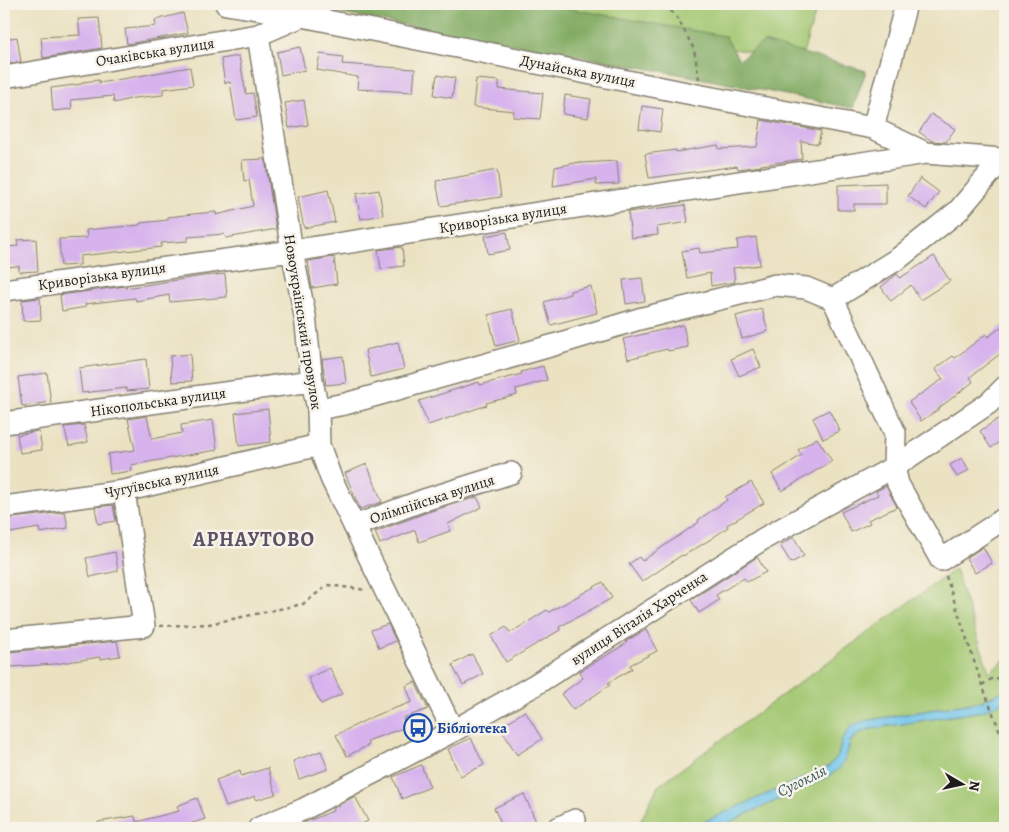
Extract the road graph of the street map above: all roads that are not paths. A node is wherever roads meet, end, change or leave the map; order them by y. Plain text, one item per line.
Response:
1 (226, 4) edge
2 (906, 4) edge
3 (302, 16) junction
4 (258, 35) junction
5 (4, 77) edge
6 (873, 128) junction
7 (926, 153) junction
8 (1003, 159) edge
9 (292, 251) junction
10 (4, 290) edge
11 (833, 299) junction
12 (312, 381) junction
13 (1005, 387) edge
14 (318, 409) junction
15 (4, 423) edge
16 (318, 445) junction
17 (894, 467) junction
18 (511, 473) dead end
19 (124, 491) junction
20 (4, 507) edge
21 (1005, 518) edge
22 (354, 526) junction
23 (4, 640) edge
24 (453, 731) junction
25 (259, 828) edge

1 - 3 street, Дунайська вулиця
2 - 6 street
3 - 4 street, Очаківська вулиця
3 - 6 street, Дунайська вулиця
4 - 5 street, Очаківська вулиця
4 - 9 street, Новоукраїнський провулок
6 - 7 street, Дунайська вулиця
7 - 8 street, Криворізька вулиця
7 - 9 street, Криворізька вулиця
8 - 11 street
9 - 10 street, Криворізька вулиця
9 - 12 street, Новоукраїнський провулок
11 - 14 street
11 - 17 street
12 - 14 street, Новоукраїнський провулок
12 - 15 street, Нікопольська вулиця
13 - 17 street, вулиця Віталія Харченка
14 - 16 street, Новоукраїнський провулок
16 - 19 street, Чугуївська вулиця
16 - 22 street, Новоукраїнський провулок
17 - 21 street
17 - 24 street, вулиця Віталія Харченка
18 - 22 street, Олімпійська вулиця
19 - 20 street, Чугуївська вулиця
19 - 23 street
22 - 24 street, Новоукраїнський провулок
24 - 25 street, вулиця Віталія Харченка

